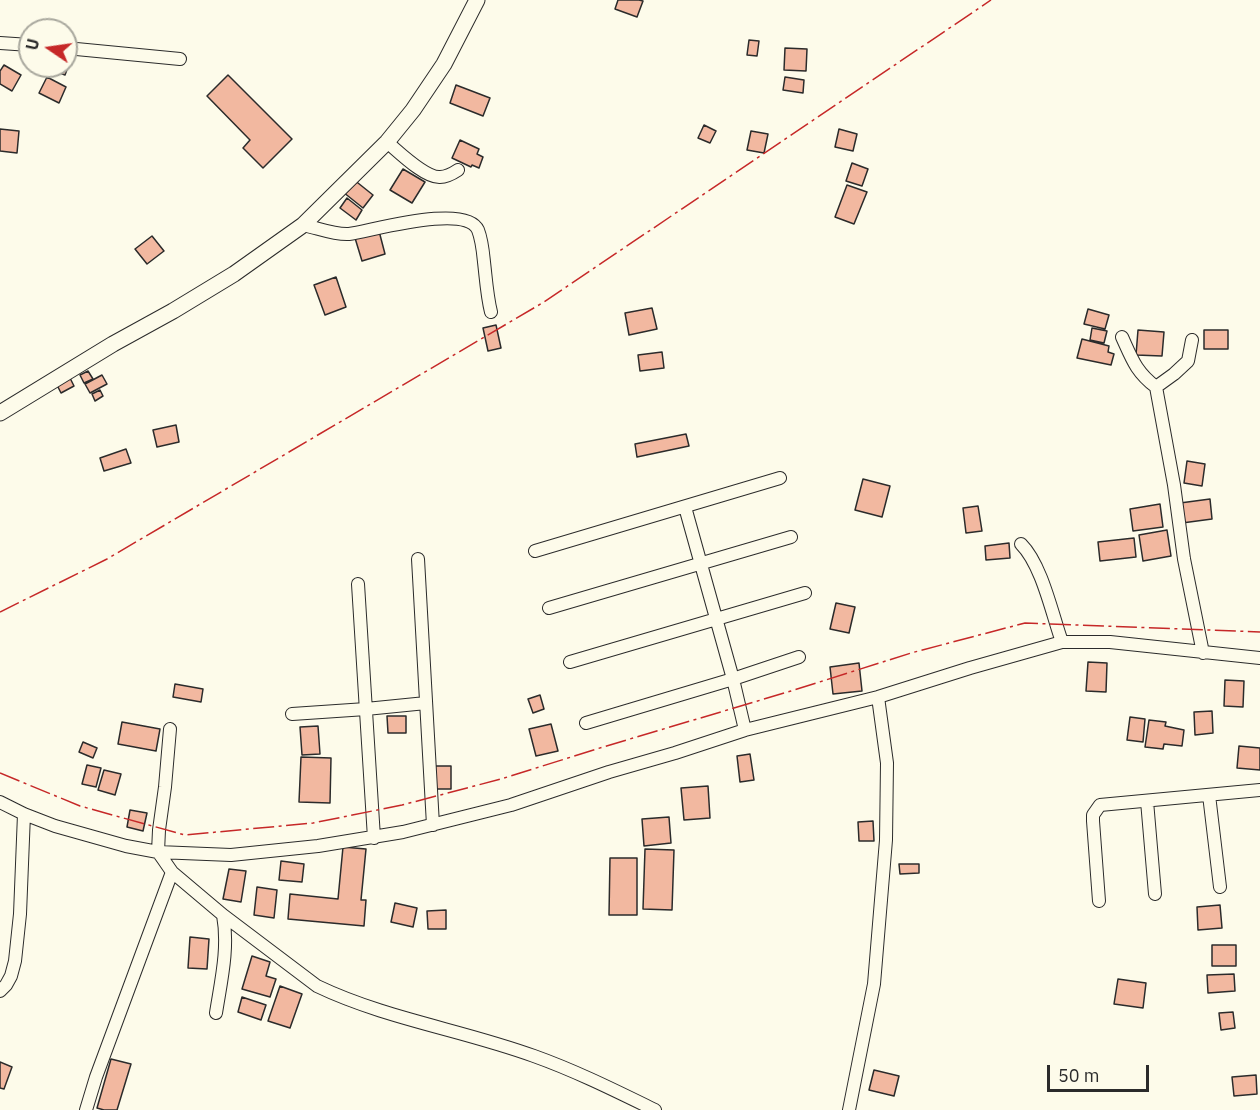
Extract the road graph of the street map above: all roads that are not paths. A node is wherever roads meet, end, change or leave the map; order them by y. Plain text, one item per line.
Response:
1 (477, 0) edge
2 (0, 43) edge
3 (18, 44) edge
4 (78, 49) edge
5 (180, 59) dead end
6 (387, 142) junction
7 (458, 170) dead end
8 (303, 225) junction
9 (491, 312) dead end
10 (1122, 337) dead end
11 (1192, 340) dead end
12 (1156, 387) junction
13 (0, 413) edge
14 (780, 478) dead end
15 (685, 507) junction
16 (791, 537) dead end
17 (1021, 544) dead end
18 (535, 551) dead end
19 (418, 559) dead end
20 (700, 563) junction
21 (358, 584) dead end
22 (805, 593) dead end
23 (549, 608) dead end
24 (716, 618) junction
25 (1062, 642) junction
26 (1203, 653) junction
27 (799, 657) dead end
28 (1260, 658) edge
29 (570, 662) dead end
30 (733, 679) junction
31 (878, 697) junction
32 (426, 703) junction
33 (366, 710) junction
34 (291, 714) dead end
35 (586, 723) dead end
36 (170, 729) dead end
37 (746, 730) junction
38 (1260, 790) edge
39 (1209, 795) junction
40 (1148, 801) junction
41 (0, 802) edge
42 (24, 814) junction
43 (433, 825) junction
44 (374, 838) junction
45 (158, 852) junction
46 (172, 872) junction
47 (1220, 886) dead end
48 (1155, 894) dead end
49 (1099, 901) dead end
50 (223, 915) junction
51 (0, 991) edge
52 (216, 1013) dead end
53 (86, 1110) edge
54 (655, 1110) edge
55 (849, 1110) edge

1 - 6 street
2 - 3 street
4 - 5 street
6 - 7 street
6 - 8 street
8 - 9 street
8 - 13 street
10 - 12 street
11 - 12 street
12 - 26 street
14 - 15 street
15 - 18 street
15 - 20 street
16 - 20 street
17 - 25 street
19 - 32 street
20 - 23 street
20 - 24 street
21 - 33 street
22 - 24 street
24 - 29 street
24 - 30 street
25 - 26 street
25 - 31 street
26 - 28 street
27 - 30 street
30 - 35 street
30 - 37 street
31 - 37 street
31 - 55 street
32 - 33 street
32 - 43 street
33 - 34 street
33 - 44 street
36 - 45 street
37 - 43 street
38 - 39 street
39 - 40 street
39 - 47 street
40 - 48 street
40 - 49 street
41 - 42 street
42 - 45 street
42 - 51 street
43 - 44 street
44 - 45 street
45 - 46 street
46 - 50 street
46 - 53 street
50 - 52 street
50 - 54 street

